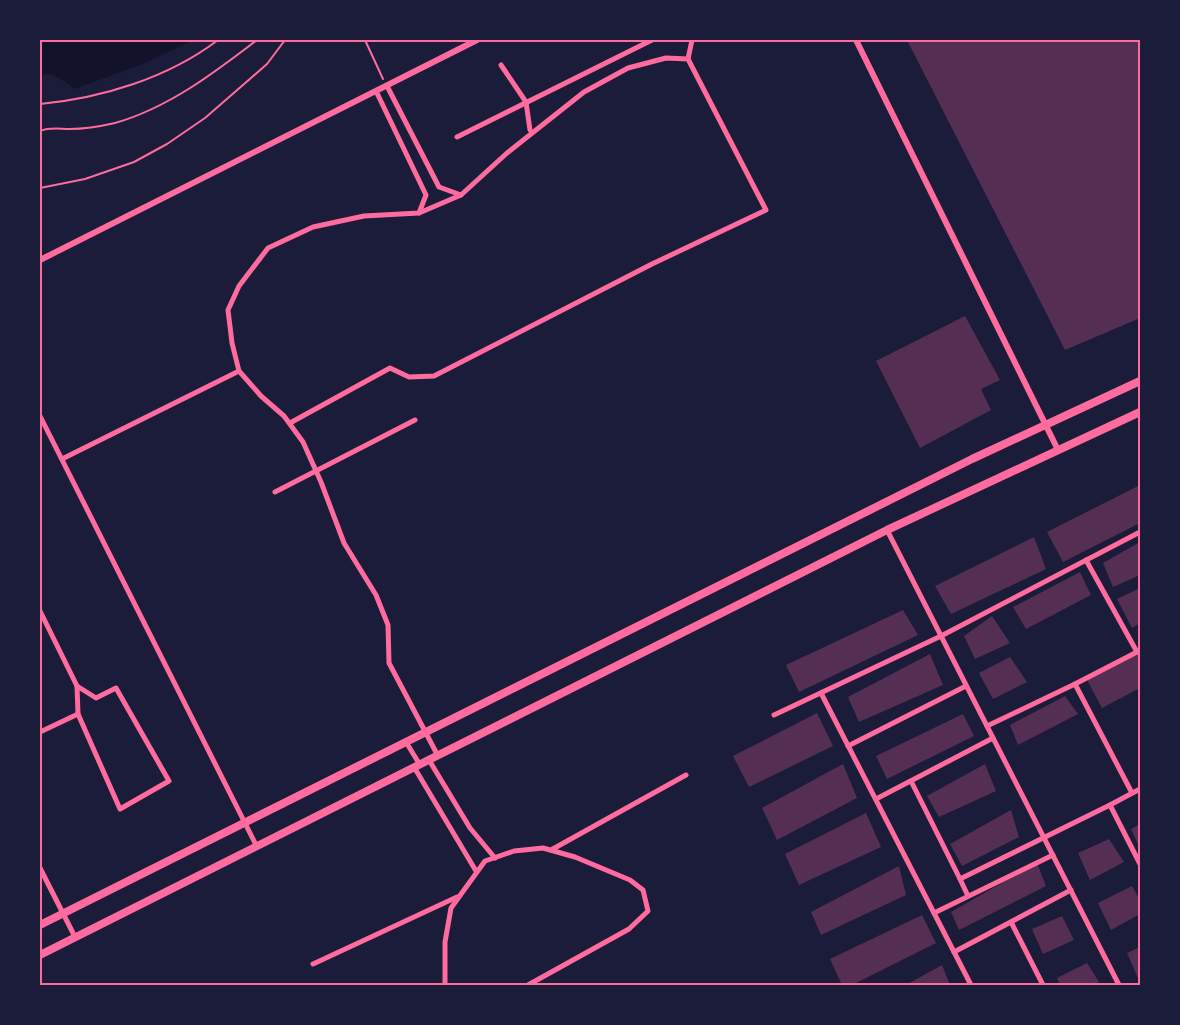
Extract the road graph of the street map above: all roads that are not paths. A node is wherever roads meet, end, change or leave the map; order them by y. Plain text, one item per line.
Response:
1 (477, 40) edge
2 (652, 40) edge
3 (692, 40) edge
4 (856, 40) edge
5 (688, 59) junction
6 (502, 64) dead end
7 (386, 86) junction
8 (376, 91) junction
9 (526, 102) junction
10 (530, 130) dead end
11 (457, 137) dead end
12 (461, 195) junction
13 (419, 213) junction
14 (40, 260) edge
15 (239, 371) junction
16 (1140, 381) edge
17 (1140, 412) edge
18 (40, 416) edge
19 (415, 420) dead end
20 (290, 423) junction
21 (1045, 425) junction
22 (1058, 450) junction
23 (62, 459) junction
24 (316, 471) junction
25 (275, 492) dead end
26 (887, 530) junction
27 (1140, 532) edge
28 (1086, 560) junction
29 (40, 610) edge
30 (941, 636) junction
31 (1075, 684) junction
32 (77, 686) junction
33 (966, 686) junction
34 (821, 693) junction
35 (78, 714) junction
36 (774, 715) dead end
37 (987, 726) junction
38 (40, 732) edge
39 (426, 732) junction
40 (993, 738) junction
41 (406, 742) junction
42 (848, 746) junction
43 (438, 756) junction
44 (430, 760) junction
45 (417, 766) junction
46 (686, 775) dead end
47 (911, 781) junction
48 (1140, 789) edge
49 (1132, 793) junction
50 (876, 799) junction
51 (1110, 804) junction
52 (245, 823) junction
53 (1044, 838) junction
54 (257, 847) junction
55 (551, 850) junction
56 (1053, 855) junction
57 (495, 858) junction
58 (1140, 864) edge
59 (40, 868) edge
60 (476, 871) junction
61 (960, 879) junction
62 (1071, 890) junction
63 (459, 896) junction
64 (968, 896) junction
65 (934, 913) junction
66 (63, 914) junction
67 (1011, 922) junction
68 (40, 925) edge
69 (75, 937) junction
70 (954, 952) junction
71 (40, 955) edge
72 (313, 964) dead end
73 (445, 985) edge
74 (528, 985) edge
75 (971, 985) edge
76 (1043, 985) edge
77 (1119, 985) edge

1 - 7 street
2 - 9 street
3 - 5 street
4 - 21 street
5 - 12 street
5 - 20 street
6 - 9 street
7 - 8 street
7 - 12 street
8 - 13 street
8 - 14 street
9 - 10 street
9 - 11 street
12 - 13 street
13 - 15 street
15 - 20 street
15 - 23 street
16 - 21 main road
17 - 22 main road
18 - 23 street
19 - 24 street
20 - 24 street
21 - 22 street
21 - 39 main road
22 - 26 main road
23 - 52 street
24 - 25 street
24 - 39 street
26 - 30 street
26 - 43 main road
27 - 28 street
28 - 30 street
28 - 31 street
29 - 32 street
30 - 33 street
30 - 34 street
31 - 37 street
31 - 49 street
32 - 35 street
32 - 35 street
33 - 37 street
33 - 42 street
34 - 36 street
34 - 42 street
35 - 38 street
37 - 40 street
39 - 41 main road
39 - 43 street
40 - 47 street
40 - 53 street
41 - 45 street
41 - 52 main road
42 - 50 street
43 - 44 main road
44 - 45 main road
44 - 57 street
45 - 54 main road
45 - 60 street
46 - 55 street
47 - 50 street
47 - 61 street
48 - 49 street
49 - 51 street
50 - 65 street
51 - 53 street
51 - 58 street
52 - 54 street
52 - 66 main road
53 - 56 street
53 - 61 street
54 - 69 main road
55 - 57 street
55 - 74 street
56 - 62 street
56 - 64 street
57 - 60 street
59 - 66 street
60 - 63 street
61 - 64 street
62 - 67 street
62 - 77 street
63 - 72 street
63 - 73 street
64 - 65 street
65 - 70 street
66 - 68 main road
66 - 69 street
67 - 70 street
67 - 76 street
69 - 71 main road
70 - 75 street

